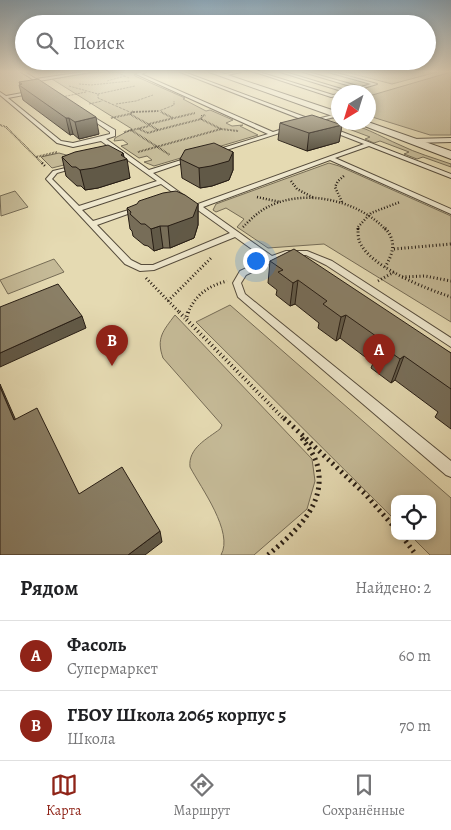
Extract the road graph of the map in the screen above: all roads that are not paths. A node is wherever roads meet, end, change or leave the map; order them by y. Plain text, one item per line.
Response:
1 (6, 98) edge
2 (190, 98) edge
3 (250, 98) edge
4 (289, 98) edge
5 (83, 111) edge
6 (331, 113) edge
7 (331, 117) edge
8 (313, 122) junction
9 (304, 125) edge
10 (294, 128) edge
11 (376, 128) edge
12 (272, 134) junction
13 (102, 139) junction
14 (451, 140) edge
15 (412, 141) junction
16 (369, 144) junction
17 (205, 155) edge
18 (451, 155) edge
19 (197, 157) edge
20 (330, 158) junction
21 (83, 164) edge
22 (148, 172) junction
23 (451, 176) edge
24 (162, 182) junction
25 (180, 194) junction
26 (171, 197) edge
27 (144, 206) edge
28 (197, 207) junction
29 (77, 209) junction
30 (451, 212) edge
31 (91, 224) junction
32 (236, 234) junction
33 (272, 260) junction
34 (451, 343) edge
35 (451, 470) edge

1 - 13 lane
2 - 12 lane
3 - 8 lane
4 - 6 street
5 - 13 lane
7 - 8 lane
8 - 9 lane
8 - 16 lane
10 - 12 lane
11 - 15 street
12 - 17 lane
13 - 22 lane
14 - 15 lane
15 - 18 street
16 - 20 lane
16 - 23 lane
19 - 22 lane
20 - 28 lane
20 - 30 lane
21 - 29 lane
22 - 24 lane
24 - 25 lane
24 - 29 lane
25 - 26 lane
25 - 28 lane
27 - 31 lane
28 - 32 lane
29 - 31 lane
31 - 32 lane
32 - 33 lane
33 - 34 lane
33 - 35 lane

